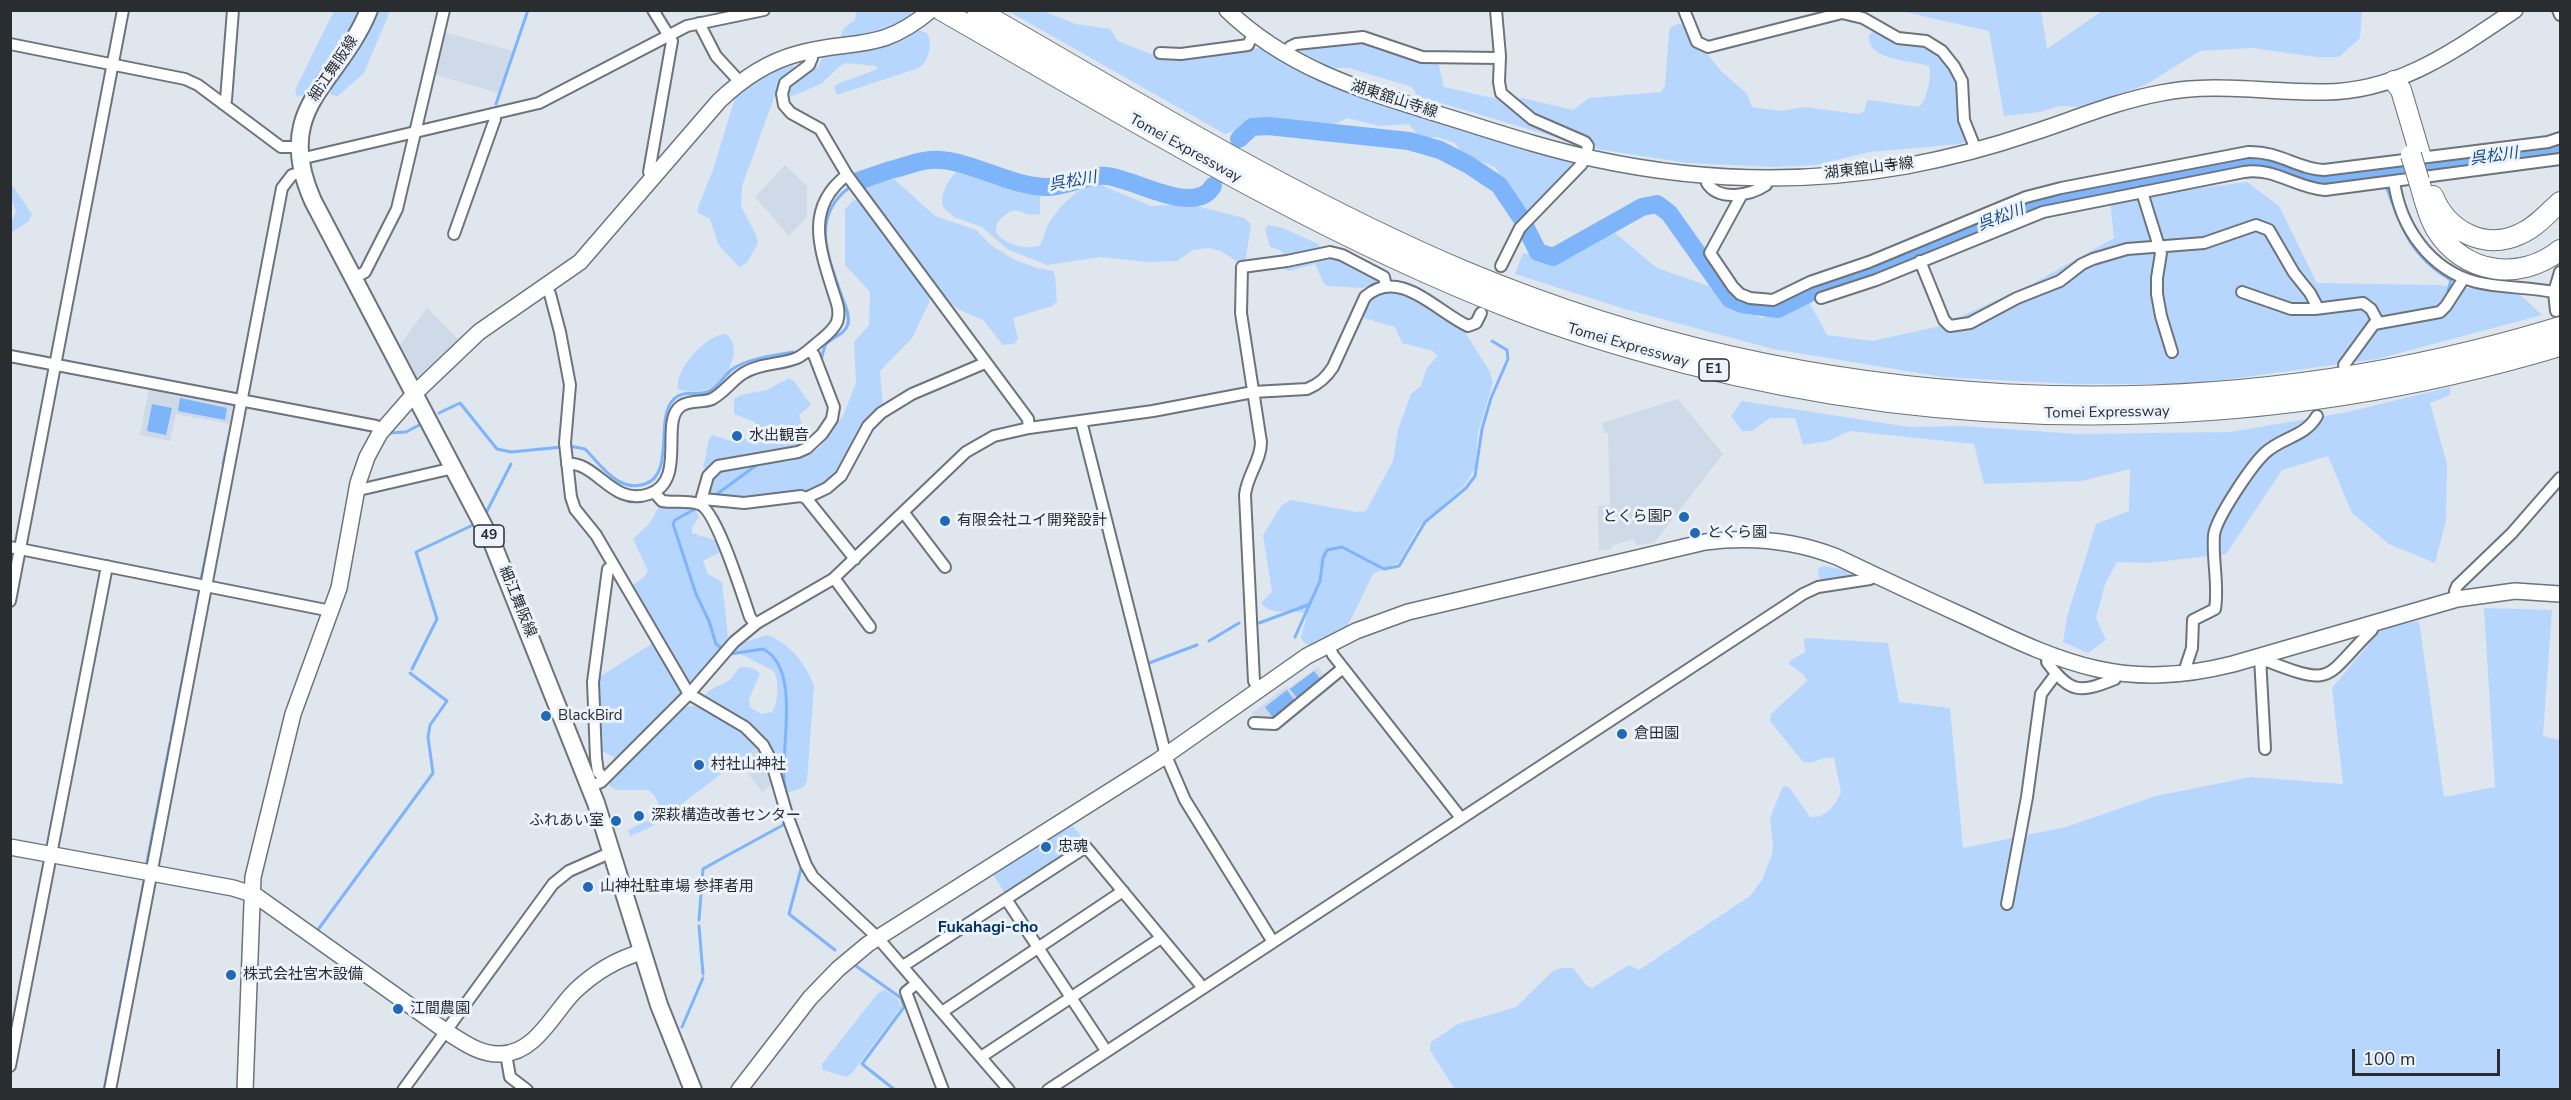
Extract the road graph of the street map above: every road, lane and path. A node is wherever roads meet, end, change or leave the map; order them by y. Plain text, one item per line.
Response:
1 (123, 10) edge
2 (233, 10) edge
3 (369, 10) edge
4 (444, 10) edge
5 (653, 10) edge
6 (764, 10) edge
7 (930, 10) edge
8 (941, 10) edge
9 (977, 10) edge
10 (1227, 10) edge
11 (1496, 10) edge
12 (1684, 10) edge
13 (2515, 10) edge
14 (2558, 10) edge
15 (2560, 15) edge
16 (699, 23) junction
17 (1253, 34) junction
18 (669, 36) junction
19 (10, 44) edge
20 (810, 51) junction
21 (1160, 53) dead end
22 (1285, 55) junction
23 (1500, 58) junction
24 (113, 64) junction
25 (2394, 81) junction
26 (740, 82) junction
27 (223, 104) junction
28 (494, 114) junction
29 (416, 132) junction
30 (2560, 138) edge
31 (1976, 150) junction
32 (1586, 157) junction
33 (301, 159) junction
34 (2560, 159) edge
35 (2329, 171) junction
36 (847, 175) junction
37 (1708, 176) junction
38 (654, 177) junction
39 (1766, 177) junction
40 (2423, 180) junction
41 (2394, 181) junction
42 (2331, 187) junction
43 (2142, 192) junction
44 (1741, 196) junction
45 (2560, 202) edge
46 (1992, 212) junction
47 (1998, 228) junction
48 (454, 234) dead end
49 (1324, 243) dead end
50 (2160, 247) junction
51 (2560, 250) edge
52 (1332, 252) junction
53 (1920, 261) junction
54 (1501, 266) dead end
55 (2560, 272) edge
56 (354, 278) junction
57 (2464, 278) junction
58 (1386, 286) junction
59 (546, 287) junction
60 (2242, 292) dead end
61 (2554, 292) junction
62 (1821, 298) dead end
63 (2318, 308) junction
64 (1481, 313) dead end
65 (2558, 319) edge
66 (2378, 322) junction
67 (2560, 346) edge
68 (809, 350) junction
69 (2172, 352) dead end
70 (10, 356) edge
71 (986, 363) junction
72 (56, 364) junction
73 (2344, 365) dead end
74 (1253, 392) junction
75 (414, 393) junction
76 (242, 400) junction
77 (2317, 416) dead end
78 (1082, 421) junction
79 (1029, 428) junction
80 (382, 431) junction
81 (567, 464) junction
82 (453, 465) junction
83 (2560, 478) edge
84 (357, 488) junction
85 (654, 492) junction
86 (806, 498) junction
87 (701, 501) junction
88 (904, 513) junction
89 (15, 548) edge
90 (855, 559) junction
91 (107, 566) junction
92 (614, 566) junction
93 (945, 567) dead end
94 (1873, 573) junction
95 (834, 578) junction
96 (206, 586) junction
97 (2560, 594) edge
98 (2457, 599) junction
99 (10, 601) edge
100 (331, 611) junction
101 (755, 624) junction
102 (2370, 624) junction
103 (870, 627) dead end
104 (1328, 645) junction
105 (2049, 656) junction
106 (2261, 659) junction
107 (1343, 668) junction
108 (2116, 673) junction
109 (2187, 673) junction
110 (2056, 674) junction
111 (1259, 689) junction
112 (689, 694) junction
113 (1254, 723) dead end
114 (2265, 749) dead end
115 (1166, 756) junction
116 (604, 778) junction
117 (590, 787) junction
118 (1461, 818) junction
119 (10, 847) edge
120 (612, 852) junction
121 (51, 855) junction
122 (151, 873) junction
123 (1123, 891) junction
124 (251, 894) junction
125 (1006, 899) junction
126 (2007, 904) dead end
127 (877, 937) junction
128 (1161, 938) junction
129 (1273, 942) junction
130 (1038, 947) junction
131 (642, 952) junction
132 (903, 966) junction
133 (917, 983) junction
134 (1198, 983) dead end
135 (1071, 997) junction
136 (942, 1012) junction
137 (447, 1032) junction
138 (1103, 1046) dead end
139 (506, 1054) junction
140 (981, 1057) junction
141 (10, 1066) edge
142 (110, 1089) edge
143 (245, 1089) edge
144 (403, 1089) edge
145 (527, 1089) edge
146 (693, 1089) edge
147 (739, 1089) edge
148 (943, 1089) edge
149 (1009, 1089) edge
150 (1048, 1089) edge

1 - 24 street
2 - 27 street
3 - 33 main road, 細江舞阪線
4 - 29 street
5 - 18 street
6 - 16 street
7 - 20 street
8 - 67 highway, Tomei Expressway / E1
9 - 65 highway, Tomei Expressway / E1
10 - 17 street, 湖東舘山寺線
11 - 23 street
12 - 31 street
13 - 25 street, 湖東舘山寺線
14 - 15 street
16 - 18 street
16 - 26 street
17 - 21 street
17 - 22 street, 湖東舘山寺線
18 - 28 street
18 - 38 street
19 - 24 street
20 - 26 street
20 - 36 street
22 - 23 street
22 - 32 street, 湖東舘山寺線
23 - 32 street
24 - 27 street
24 - 72 street
25 - 31 street, 湖東舘山寺線
25 - 40 highway, bridge
26 - 38 street
27 - 33 street
28 - 29 street
28 - 48 street
29 - 33 street
29 - 56 street
30 - 35 street
31 - 39 street, 湖東舘山寺線
32 - 37 street, 湖東舘山寺線
32 - 54 street
33 - 56 main road, 細江舞阪線 / 49
33 - 76 street
34 - 41 street
35 - 42 street
35 - 46 street
36 - 68 street
36 - 71 street
37 - 39 street, 湖東舘山寺線
37 - 44 street
38 - 59 street
39 - 44 street
40 - 45 highway
40 - 51 highway
41 - 42 street
41 - 57 street
42 - 43 street
43 - 47 street
43 - 50 street
44 - 46 street
46 - 47 street
47 - 53 street
49 - 52 street
50 - 53 street
50 - 63 street
50 - 69 street
52 - 58 street
52 - 74 street
53 - 62 street
55 - 61 street
56 - 75 main road, 細江舞阪線 / 49
57 - 61 street
57 - 66 street
58 - 64 street
58 - 74 street
59 - 75 street
59 - 81 street
60 - 63 street
61 - 65 street
63 - 66 street
66 - 73 street
68 - 85 street
68 - 87 street
70 - 72 street
71 - 79 street
71 - 86 street
72 - 76 street
72 - 89 street
74 - 78 street
74 - 111 street
75 - 80 street
75 - 82 main road, 細江舞阪線 / 49
76 - 80 street
76 - 96 street
77 - 109 street
78 - 79 street
78 - 115 street
79 - 88 street
80 - 84 street
81 - 85 street
81 - 92 street
82 - 84 street
82 - 117 main road, 細江舞阪線 / 49
83 - 98 street
84 - 100 street
85 - 87 street
86 - 87 street
86 - 90 street
87 - 101 street
88 - 90 street
88 - 93 street
89 - 91 street
89 - 99 street
90 - 95 street
91 - 96 street
91 - 121 street
92 - 112 street
92 - 116 street
94 - 104 street
94 - 105 street
94 - 118 street
95 - 101 street
95 - 103 street
96 - 100 street
96 - 122 street
97 - 98 street
98 - 102 street
100 - 124 street
101 - 112 street
102 - 106 street
102 - 106 street
104 - 107 street
104 - 111 street
105 - 108 street
105 - 110 street
106 - 109 street
106 - 114 street
107 - 113 street
107 - 118 street
108 - 109 street
108 - 110 street
110 - 126 street
111 - 115 street
112 - 116 street
112 - 127 street
115 - 127 street
115 - 129 street
116 - 117 street
117 - 120 main road, 細江舞阪線 / 49
118 - 129 street
119 - 121 street
120 - 131 main road, 細江舞阪線 / 49
120 - 137 street
121 - 122 street
121 - 141 street
122 - 124 street
122 - 142 street
123 - 125 street
123 - 128 street
123 - 130 street
124 - 137 street
124 - 143 street
125 - 130 street
125 - 132 street
127 - 132 street
127 - 147 street
128 - 134 street
128 - 135 street
129 - 150 street
130 - 135 street
130 - 136 street
131 - 139 street
131 - 146 main road, 細江舞阪線 / 49
132 - 133 street
133 - 136 street
133 - 148 street
135 - 138 street
135 - 140 street
136 - 140 street
137 - 139 street
137 - 144 street
139 - 145 street
140 - 149 street

